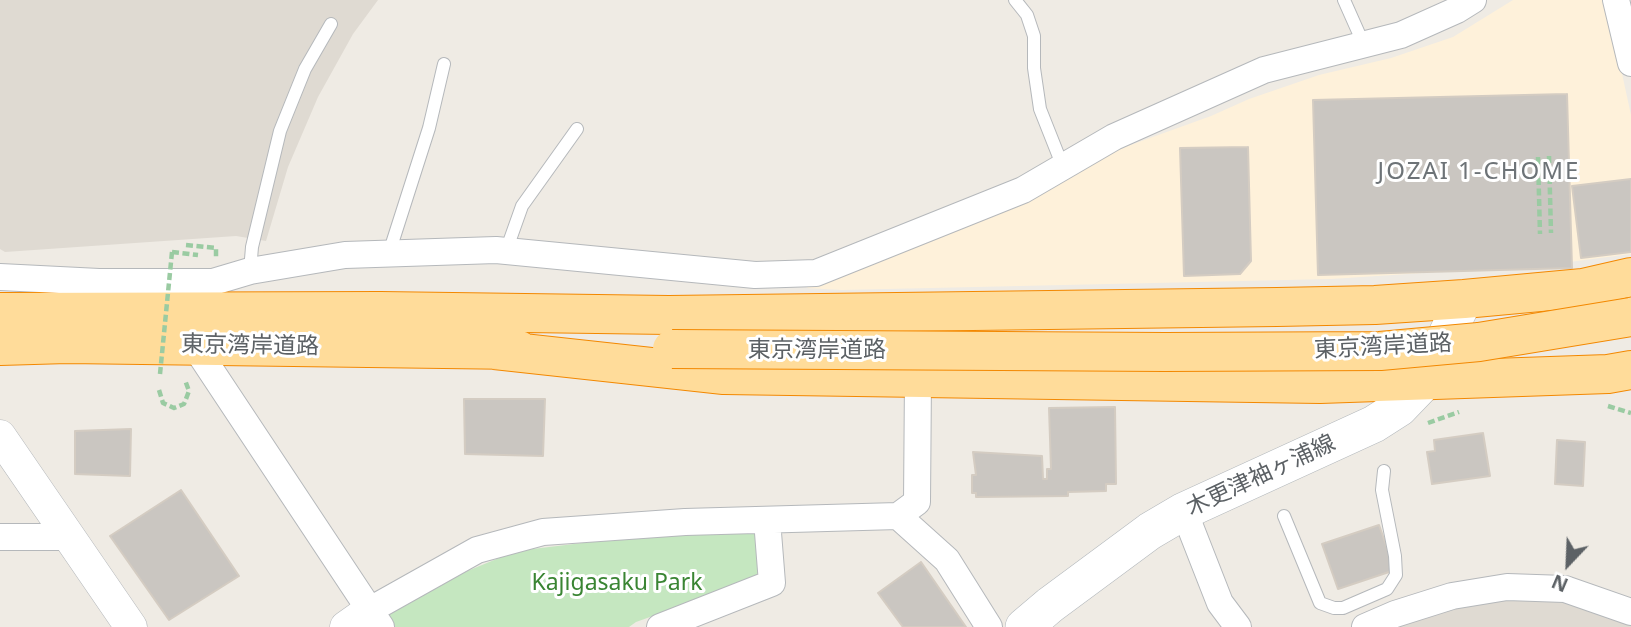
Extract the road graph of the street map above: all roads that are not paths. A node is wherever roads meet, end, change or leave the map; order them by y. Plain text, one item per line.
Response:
1 (1015, 0) edge
2 (1344, 0) edge
3 (1474, 0) edge
4 (1616, 0) edge
5 (331, 24) dead end
6 (1364, 45) junction
7 (1631, 62) edge
8 (444, 64) dead end
9 (577, 129) dead end
10 (1062, 167) junction
11 (506, 251) junction
12 (389, 253) junction
13 (250, 271) junction
14 (0, 277) edge
15 (1631, 277) edge
16 (1464, 299) junction
17 (0, 312) edge
18 (1631, 317) edge
19 (1575, 326) junction
20 (1631, 334) edge
21 (0, 345) edge
22 (194, 345) junction
23 (495, 350) junction
24 (1631, 370) edge
25 (918, 378) junction
26 (1424, 382) junction
27 (0, 436) edge
28 (1384, 471) dead end
29 (1184, 511) junction
30 (898, 516) junction
31 (1284, 516) dead end
32 (767, 520) junction
33 (0, 537) edge
34 (71, 537) junction
35 (1631, 612) edge
36 (366, 621) edge
37 (131, 627) edge
38 (660, 627) edge
39 (989, 627) edge
40 (1024, 627) edge
41 (1238, 627) edge
42 (1365, 627) edge

1 - 10 lane
2 - 6 lane
3 - 6 street
4 - 7 street
5 - 13 lane
6 - 10 street
8 - 12 lane
9 - 11 lane
10 - 11 street
11 - 12 street
12 - 13 street
13 - 14 street
15 - 16 highway, 東京湾岸道路
16 - 17 highway, 東京湾岸道路
16 - 26 main road, 木更津袖ヶ浦線
18 - 19 highway, 東京湾岸道路, bridge
19 - 20 highway
19 - 23 highway, 東京湾岸道路, bridge
21 - 22 highway, 東京湾岸道路
22 - 23 highway, 東京湾岸道路
22 - 36 street
23 - 25 highway
24 - 26 highway
25 - 26 highway
25 - 30 street
26 - 29 main road, 木更津袖ヶ浦線
27 - 34 street
28 - 31 lane
29 - 40 main road, 木更津袖ヶ浦線
29 - 41 street
30 - 32 street
30 - 39 street
32 - 36 street
32 - 38 street
33 - 34 street
34 - 37 street
35 - 42 street

